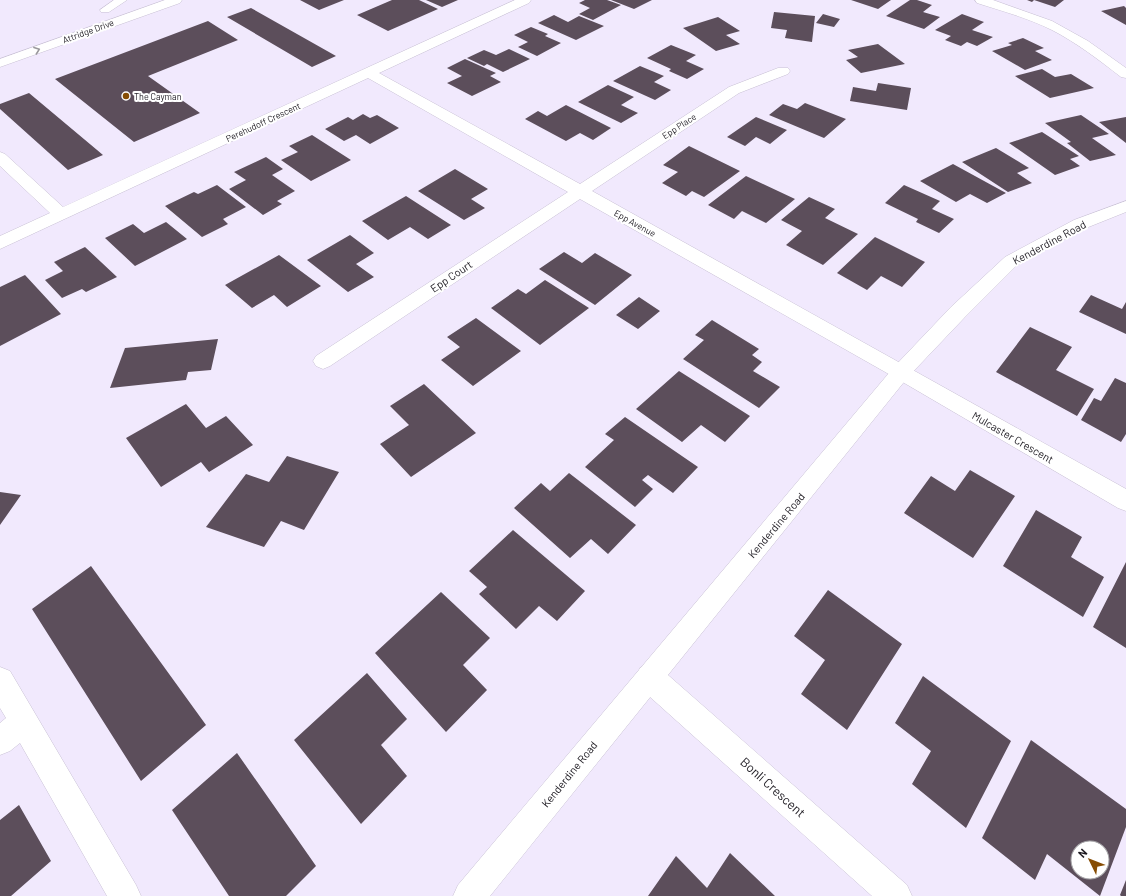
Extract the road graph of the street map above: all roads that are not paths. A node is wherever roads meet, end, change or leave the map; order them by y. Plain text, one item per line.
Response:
1 (122, 0) edge
2 (135, 0) edge
3 (176, 0) edge
4 (525, 0) edge
5 (981, 0) edge
6 (105, 10) junction
7 (90, 16) dead end
8 (0, 63) edge
9 (783, 70) dead end
10 (369, 73) junction
11 (1126, 74) edge
12 (0, 157) edge
13 (579, 191) junction
14 (1126, 206) edge
15 (61, 215) junction
16 (0, 243) edge
17 (323, 362) dead end
18 (901, 372) junction
19 (1126, 501) edge
20 (650, 678) junction
21 (0, 680) edge
22 (24, 722) junction
23 (0, 741) edge
24 (125, 896) edge
25 (469, 896) edge
26 (896, 896) edge

1 - 6 lane
2 - 6 street, Attridge Drive
8 -> 3 street, Attridge Drive
4 - 10 street, Perehudoff Crescent
5 - 11 street
6 - 7 street, Attridge Drive
9 - 13 street, Epp Place
10 - 13 street, Epp Avenue
10 - 15 street, Perehudoff Crescent
12 - 15 street
13 - 17 street, Epp Court
13 - 18 street, Epp Avenue
14 - 18 street, Kenderdine Road
15 - 16 street, Perehudoff Crescent
18 - 19 street, Mulcaster Crescent
18 - 20 street, Kenderdine Road
20 - 25 street, Kenderdine Road
20 - 26 street, Bonli Crescent
21 - 22 street
22 - 23 street
22 - 24 street

